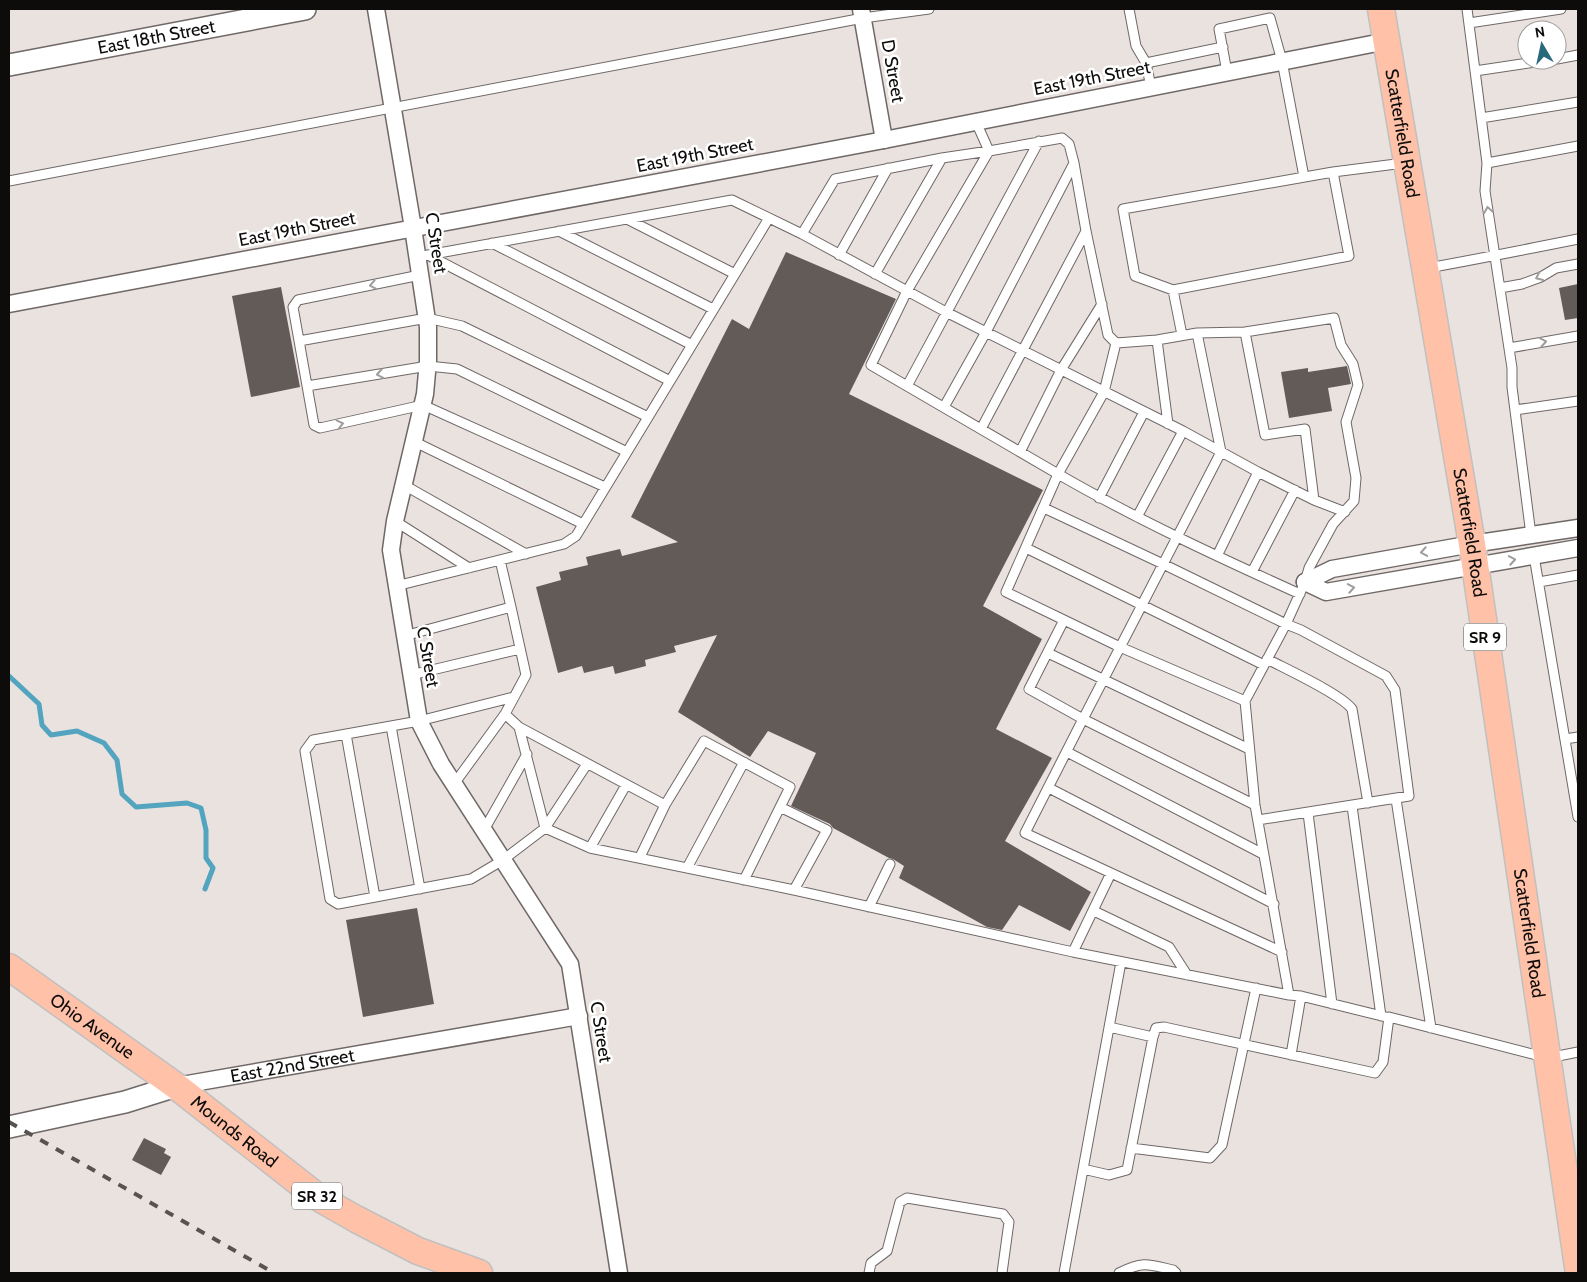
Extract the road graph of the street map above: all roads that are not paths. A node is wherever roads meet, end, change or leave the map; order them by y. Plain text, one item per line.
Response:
1 (305, 9) edge
2 (376, 9) edge
3 (929, 9) edge
4 (1129, 9) edge
5 (1381, 9) edge
6 (1467, 9) edge
7 (1561, 9) edge
8 (862, 14) edge
9 (1469, 24) junction
10 (1387, 40) junction
11 (1223, 47) junction
12 (1282, 61) junction
13 (1146, 63) junction
14 (9, 65) edge
15 (1517, 65) edge
16 (1475, 71) junction
17 (1227, 72) junction
18 (1151, 87) junction
19 (1578, 102) edge
20 (393, 108) junction
21 (1481, 118) junction
22 (976, 122) junction
23 (884, 140) junction
24 (1039, 141) junction
25 (1578, 146) edge
26 (989, 151) junction
27 (942, 158) junction
28 (1408, 162) junction
29 (1074, 163) junction
30 (1487, 163) junction
31 (888, 168) junction
32 (1334, 172) junction
33 (1304, 177) junction
34 (9, 181) edge
35 (769, 218) junction
36 (627, 219) junction
37 (414, 228) junction
38 (559, 231) junction
39 (1086, 231) junction
40 (802, 234) junction
41 (1578, 238) edge
42 (492, 243) junction
43 (840, 254) junction
44 (423, 256) junction
45 (1495, 256) junction
46 (1578, 264) edge
47 (1425, 268) junction
48 (735, 274) junction
49 (875, 274) junction
50 (420, 275) junction
51 (1500, 288) junction
52 (1172, 290) junction
53 (907, 291) junction
54 (9, 304) edge
55 (1102, 304) junction
56 (713, 309) junction
57 (946, 312) junction
58 (426, 318) junction
59 (986, 332) junction
60 (1245, 332) junction
61 (1197, 333) junction
62 (1182, 335) junction
63 (1578, 336) edge
64 (1157, 340) junction
65 (299, 341) junction
66 (1116, 343) junction
67 (692, 345) junction
68 (1509, 348) junction
69 (1023, 350) junction
70 (428, 366) junction
71 (1061, 370) junction
72 (670, 381) junction
73 (307, 386) junction
74 (906, 386) junction
75 (1104, 392) junction
76 (1578, 401) edge
77 (423, 405) junction
78 (944, 407) junction
79 (1515, 410) junction
80 (1144, 412) junction
81 (648, 417) junction
82 (1168, 424) junction
83 (981, 429) junction
84 (1183, 431) junction
85 (415, 442) junction
86 (627, 452) junction
87 (1020, 452) junction
88 (1221, 452) junction
89 (1258, 472) junction
90 (1058, 474) junction
91 (404, 485) junction
92 (605, 487) junction
93 (1295, 490) junction
94 (1099, 498) junction
95 (1314, 500) junction
96 (1044, 508) junction
97 (1345, 512) junction
98 (1137, 517) junction
99 (395, 521) junction
100 (583, 524) junction
101 (1578, 528) edge
102 (1531, 535) junction
103 (1176, 537) junction
104 (1026, 548) junction
105 (1578, 548) edge
106 (526, 554) junction
107 (1473, 555) junction
108 (1217, 556) junction
109 (1534, 556) junction
110 (500, 560) junction
111 (1163, 564) junction
112 (469, 568) junction
113 (1252, 572) junction
114 (1578, 575) edge
115 (1539, 582) junction
116 (396, 586) junction
117 (1302, 588) junction
118 (1142, 604) junction
119 (511, 607) junction
120 (1064, 620) junction
121 (1286, 624) junction
122 (404, 636) junction
123 (1120, 647) junction
124 (520, 649) junction
125 (1048, 653) junction
126 (1266, 662) junction
127 (411, 675) junction
128 (1103, 681) junction
129 (514, 697) junction
130 (1246, 701) junction
131 (504, 714) junction
132 (1083, 719) junction
133 (420, 721) junction
134 (391, 726) junction
135 (519, 727) junction
136 (346, 734) junction
137 (1578, 737) edge
138 (1565, 739) junction
139 (1249, 749) junction
140 (1067, 752) junction
141 (527, 754) junction
142 (1574, 761) edge
143 (744, 762) junction
144 (587, 764) junction
145 (454, 784) junction
146 (626, 785) junction
147 (1049, 788) junction
148 (1396, 799) junction
149 (1368, 803) junction
150 (665, 805) junction
151 (1255, 805) junction
152 (1352, 806) junction
153 (780, 807) junction
154 (1308, 813) junction
155 (1578, 817) edge
156 (1258, 820) junction
157 (545, 828) junction
158 (484, 830) junction
159 (590, 848) junction
160 (1263, 854) junction
161 (640, 857) junction
162 (503, 860) junction
163 (890, 864) dead end
164 (687, 868) junction
165 (1111, 873) junction
166 (744, 880) junction
167 (420, 888) junction
168 (794, 890) junction
169 (376, 897) junction
170 (1274, 904) junction
171 (868, 907) junction
172 (1094, 911) junction
173 (1073, 952) junction
174 (1282, 952) junction
175 (1121, 962) junction
176 (9, 967) edge
177 (1187, 975) junction
178 (1256, 988) junction
179 (1289, 995) junction
180 (1301, 996) junction
181 (1332, 1004) junction
182 (578, 1016) junction
183 (1385, 1016) junction
184 (1109, 1027) junction
185 (1431, 1028) junction
186 (1153, 1037) junction
187 (1244, 1044) junction
188 (1578, 1052) edge
189 (1291, 1055) junction
190 (1548, 1058) junction
191 (176, 1086) junction
192 (9, 1127) edge
193 (1131, 1148) junction
194 (1083, 1169) junction
195 (1578, 1267) edge
196 (479, 1273) edge
197 (619, 1273) edge
198 (869, 1273) edge
199 (1002, 1273) edge
200 (1064, 1273) edge
201 (1119, 1273) edge
202 (1176, 1273) edge

1 - 14 street, East 18th Street
2 - 20 street, C Street
3 - 8 lane
4 - 13 lane
5 - 10 main road, Scatterfield Road / SR 9
6 - 9 lane
7 - 9 lane
8 - 20 lane
8 - 23 street, D Street
9 - 16 lane
10 - 12 street, East 19th Street
10 - 28 main road, Scatterfield Road / SR 9
11 - 12 lane
11 - 13 lane
11 - 17 lane
12 - 17 street, East 19th Street
12 - 33 lane
13 - 18 lane
15 - 16 lane
16 - 21 lane
17 - 18 street, East 19th Street
18 - 22 street, East 19th Street
19 - 21 lane
20 - 34 lane
20 - 37 street, C Street
21 - 30 lane
22 - 23 street, East 19th Street
22 - 26 lane
23 - 37 street, East 19th Street
24 - 26 lane
24 - 29 lane
24 - 57 lane
25 - 30 lane
26 - 27 lane
26 - 53 lane
27 - 31 lane
27 - 49 lane
28 - 32 lane
28 - 47 main road, Scatterfield Road / SR 9
29 - 39 lane
29 - 59 lane
45 -> 30 lane
31 - 40 lane
31 - 43 lane
32 - 33 lane
32 - 52 lane
33 - 52 lane
35 - 36 lane
35 - 40 lane
35 - 48 lane
36 - 38 lane
36 - 48 lane
37 - 44 street, C Street
37 - 54 street, East 19th Street
38 - 42 lane
38 - 56 lane
39 - 55 lane
39 - 69 lane
40 - 43 lane
41 - 45 lane
42 - 44 lane
42 - 67 lane
43 - 49 lane
44 - 50 street, C Street
44 - 72 lane
45 - 47 lane
45 - 51 lane
46 -> 51 lane
47 - 107 main road, Scatterfield Road / SR 9
48 - 56 lane
49 - 53 lane
50 - 58 street, C Street
50 -> 65 lane
51 - 68 lane
52 - 62 lane
53 - 57 lane
53 - 74 lane
55 - 66 lane
55 - 71 lane
56 - 67 lane
57 - 59 lane
57 - 74 lane
58 - 65 lane
58 - 70 street, C Street
58 - 81 lane
59 - 69 lane
59 - 78 lane
60 - 61 lane
60 - 95 lane
60 - 97 lane
61 - 62 lane
61 - 88 lane
62 - 64 lane
68 -> 63 lane
64 - 66 lane
64 - 82 lane
65 - 73 lane
66 - 75 lane
67 - 72 lane
68 - 79 lane
69 - 71 lane
69 - 83 lane
70 -> 73 lane
70 - 77 street, C Street
70 - 86 lane
71 - 75 lane
71 - 87 lane
72 - 81 lane
73 -> 77 lane
74 - 78 lane
75 - 80 lane
75 - 90 lane
76 - 79 lane
77 - 85 street, C Street
77 - 92 lane
78 - 83 lane
79 - 102 lane
80 - 82 lane
80 - 94 lane
81 - 86 lane
82 - 84 lane
83 - 87 lane
84 - 88 lane
84 - 98 lane
85 - 91 street, C Street
85 - 100 lane
86 - 92 lane
87 - 90 lane
88 - 89 lane
88 - 103 lane
89 - 93 lane
89 - 108 lane
90 - 94 lane
90 - 96 lane
91 - 99 street, C Street
91 - 106 lane
92 - 100 lane
93 - 95 lane
93 - 113 lane
94 - 98 lane
95 - 97 lane
96 - 104 lane
96 - 111 lane
97 - 117 lane
98 - 103 lane
99 - 112 lane
99 - 116 street, C Street
100 - 106 lane
101 - 102 street
102 - 107 street
103 - 108 lane
103 - 111 lane
104 - 118 lane
104 - 120 lane
105 - 109 street
106 - 110 lane
107 -> 109 street
117 -> 107 street
107 -> 117 street
107 - 190 main road, Scatterfield Road / SR 9
108 - 113 lane
109 - 115 lane
110 - 112 lane
110 - 119 lane
111 - 118 lane
111 - 121 lane
112 - 116 lane
113 - 117 lane
114 - 115 lane
115 - 138 lane
116 - 122 street, C Street
117 - 121 lane
118 - 123 lane
118 - 126 lane
119 - 122 lane
119 - 124 lane
120 - 123 lane
120 - 125 lane
121 - 126 lane
121 - 148 lane
122 - 127 street, C Street
123 - 128 lane
123 - 130 lane
124 - 127 lane
124 - 129 lane
125 - 128 lane
125 - 132 lane
126 - 130 lane
126 - 149 lane
127 - 133 street, C Street
128 - 132 lane
128 - 139 lane
129 - 131 lane
129 - 133 lane
130 - 139 lane
131 - 135 lane
131 - 145 lane
132 - 140 lane
132 - 151 lane
133 - 134 lane
133 - 145 street, C Street
134 - 136 lane
134 - 167 lane
135 - 141 lane
135 - 144 lane
136 - 169 lane
136 - 169 lane
137 - 138 lane
138 - 142 lane
139 - 151 lane
140 - 147 lane
140 - 160 lane
141 - 157 lane
141 - 158 lane
142 - 155 lane
143 - 150 lane
143 - 153 lane
143 - 164 lane
144 - 146 lane
144 - 157 lane
145 - 158 street, C Street
146 - 150 lane
146 - 159 lane
147 - 165 lane
147 - 170 lane
148 - 149 lane
148 - 185 lane
149 - 152 lane
150 - 161 lane
151 - 156 lane
152 - 154 lane
152 - 183 lane
153 - 166 lane
153 - 168 lane
154 - 156 lane
154 - 181 lane
156 - 160 lane
157 - 159 lane
157 - 162 lane
158 - 162 street, C Street
159 - 161 lane
160 - 170 lane
161 - 164 lane
162 - 167 lane
162 - 182 street, C Street
163 - 171 lane
164 - 166 lane
165 - 172 lane
165 - 174 lane
166 - 168 lane
167 - 169 lane
168 - 171 lane
170 - 174 lane
171 - 173 lane
172 - 173 lane
172 - 177 lane
173 - 175 lane
174 - 179 lane
175 - 177 lane
175 - 184 lane
176 - 191 main road, Ohio Avenue / SR 32
177 - 178 lane
178 - 179 lane
178 - 187 lane
179 - 180 lane
180 - 181 lane
180 - 189 lane
181 - 183 lane
182 - 191 street, East 22nd Street
182 - 197 street, C Street
183 - 185 lane
183 - 189 lane
184 - 186 lane
184 - 194 lane
185 - 190 lane
186 - 187 lane
186 - 193 lane
187 - 189 lane
187 - 193 lane
188 - 190 lane
190 - 195 main road, Scatterfield Road / SR 9
191 - 192 street, East 22nd Street
191 - 196 main road, Mounds Road / SR 32
193 - 194 lane
194 - 200 lane
198 - 199 lane
201 - 202 lane

